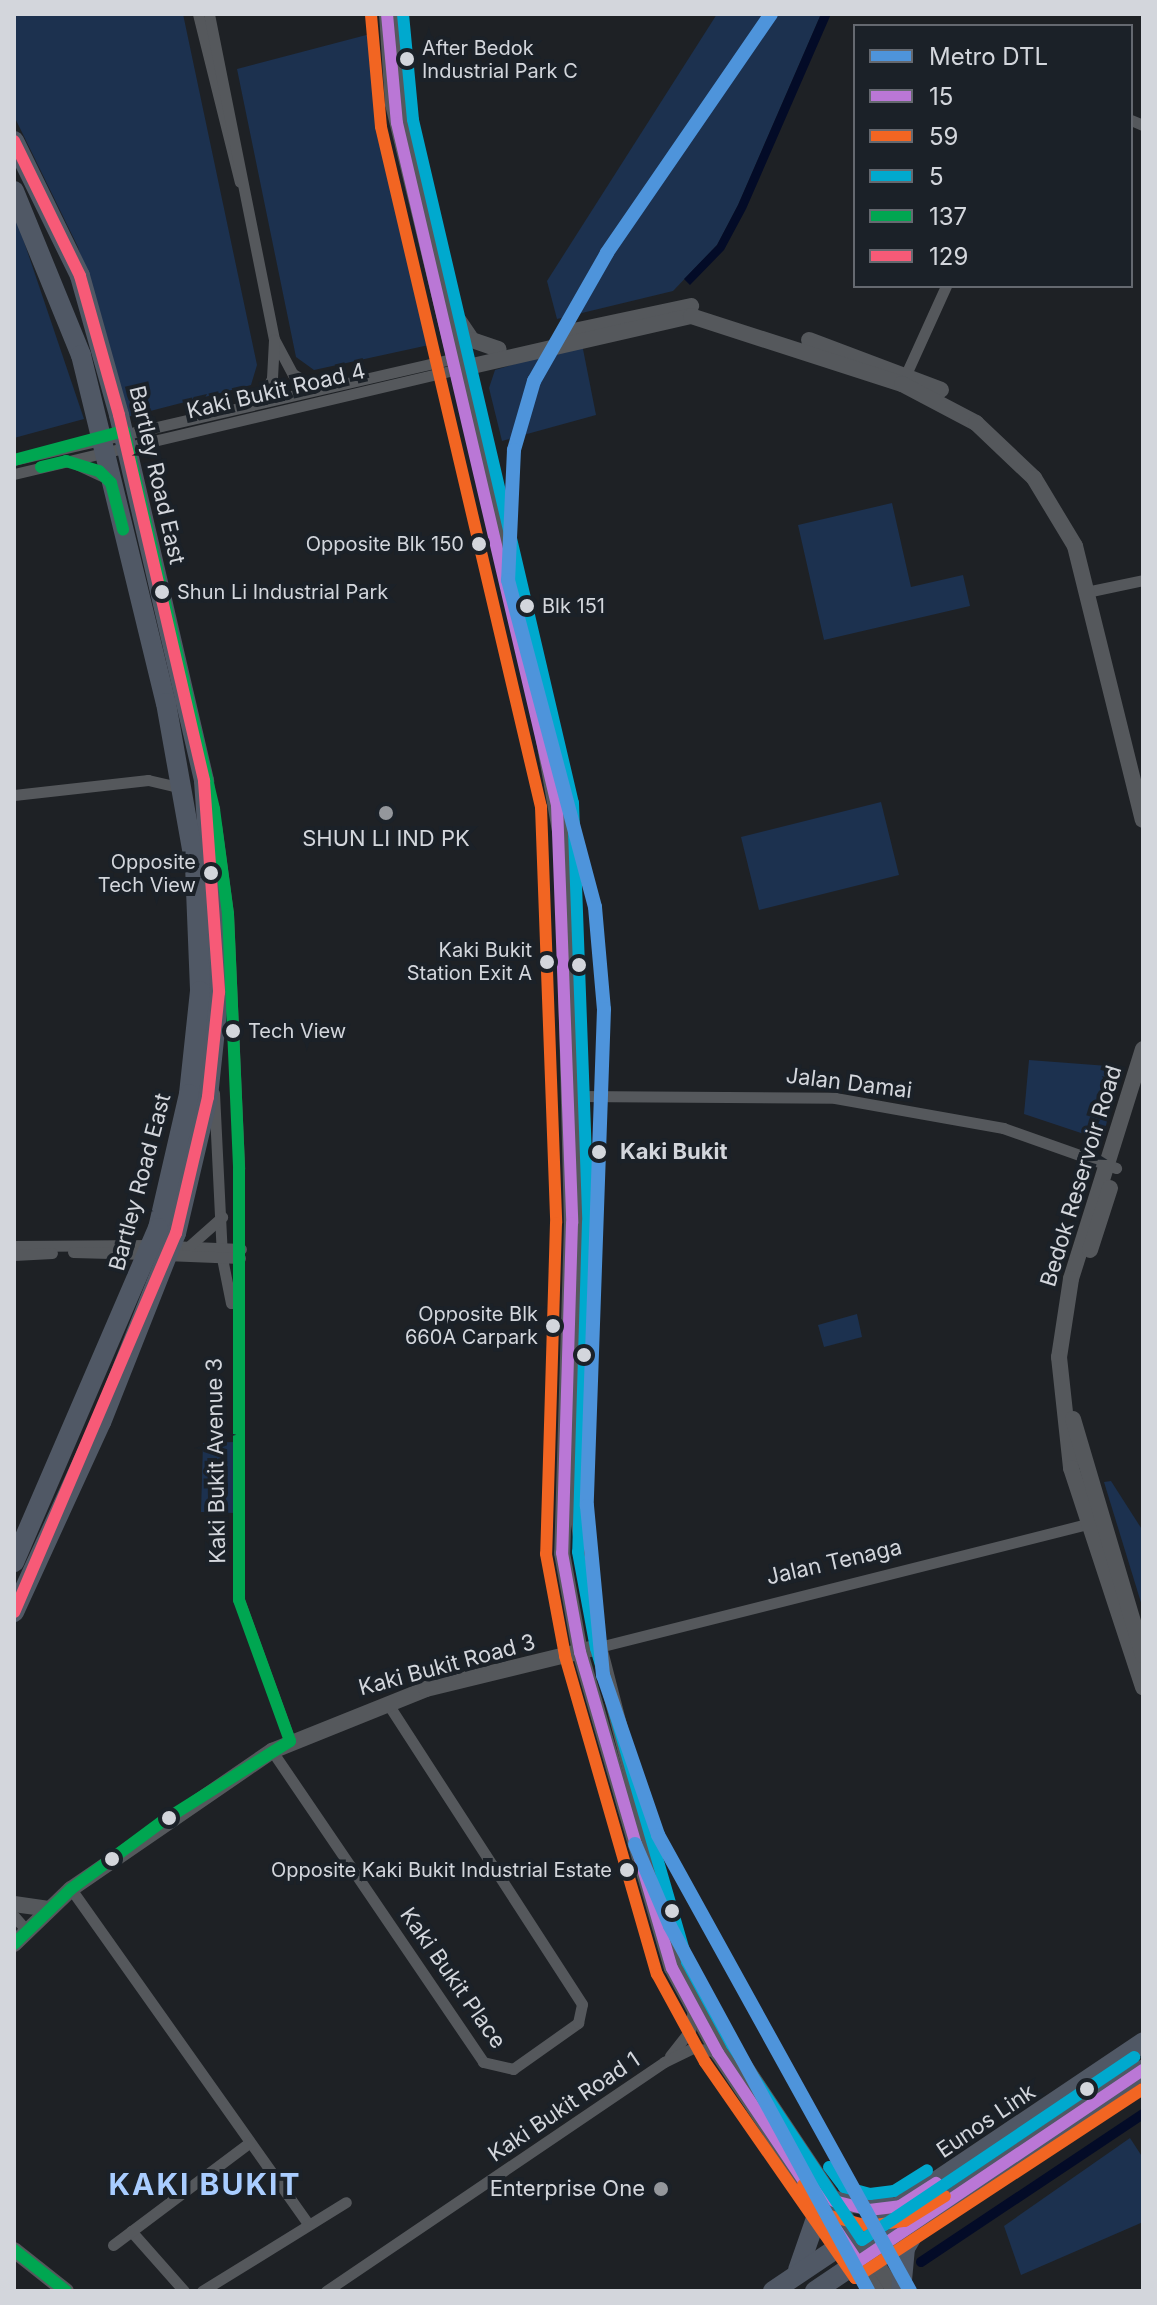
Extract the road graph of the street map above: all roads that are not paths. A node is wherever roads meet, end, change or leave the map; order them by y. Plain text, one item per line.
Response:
1 (198, 14) edge
2 (209, 14) edge
3 (387, 14) edge
4 (398, 14) edge
5 (14, 141) edge
6 (242, 186) junction
7 (14, 191) edge
8 (945, 288) edge
9 (452, 309) junction
10 (274, 339) junction
11 (498, 349) junction
12 (458, 364) junction
13 (904, 378) junction
14 (315, 387) junction
15 (261, 401) junction
16 (124, 431) junction
17 (100, 438) junction
18 (128, 447) junction
19 (104, 453) junction
20 (14, 460) edge
21 (66, 461) junction
22 (14, 474) edge
23 (111, 483) junction
24 (1143, 580) edge
25 (1095, 590) junction
26 (182, 755) junction
27 (1143, 774) edge
28 (148, 780) junction
29 (189, 789) junction
30 (14, 795) edge
31 (1143, 820) edge
32 (1143, 1049) edge
33 (1143, 1088) edge
34 (575, 1096) junction
35 (1111, 1166) junction
36 (222, 1217) junction
37 (14, 1246) edge
38 (186, 1248) junction
39 (222, 1253) junction
40 (240, 1253) junction
41 (14, 1255) edge
42 (234, 1315) junction
43 (92, 1417) junction
44 (1094, 1523) junction
45 (14, 1562) edge
46 (14, 1612) edge
47 (599, 1647) junction
48 (580, 1652) junction
49 (1143, 1655) edge
50 (1143, 1687) edge
51 (387, 1702) junction
52 (290, 1741) junction
53 (272, 1751) junction
54 (71, 1889) junction
55 (14, 1904) edge
56 (49, 1909) junction
57 (14, 1916) edge
58 (26, 1930) junction
59 (14, 1944) edge
60 (693, 2009) junction
61 (1143, 2042) edge
62 (718, 2053) junction
63 (664, 2062) junction
64 (1143, 2070) edge
65 (250, 2142) junction
66 (346, 2202) dead end
67 (827, 2204) junction
68 (900, 2206) junction
69 (923, 2220) junction
70 (308, 2224) junction
71 (131, 2231) junction
72 (850, 2238) junction
73 (113, 2245) dead end
74 (14, 2250) edge
75 (864, 2258) junction
76 (793, 2277) junction
77 (66, 2291) edge
78 (184, 2291) edge
79 (202, 2291) edge
80 (326, 2291) edge
81 (773, 2291) edge
82 (815, 2291) edge
83 (876, 2291) edge
84 (895, 2291) edge
85 (901, 2291) edge

1 - 6 street
2 - 6 street
3 - 12 main road
4 - 9 main road
5 - 43 highway, Bartley Road East
6 - 10 street
7 - 43 highway, Bartley Road East
8 - 13 street
9 - 11 main road
9 - 12 main road
10 - 14 street
10 - 15 street
11 - 12 main road
11 - 13 main road
12 - 13 main road
12 - 14 street, Kaki Bukit Road 4
12 - 18 street, Kaki Bukit Road 4
12 - 34 main road
13 - 25 main road
14 - 15 street, Kaki Bukit Road 4
15 - 16 street, Kaki Bukit Road 4
16 - 17 street, Kaki Bukit Road 4
16 - 18 street, Kaki Bukit Avenue 3
17 - 19 street, Kaki Bukit Avenue 3
17 - 20 street, Kaki Bukit Road 4
18 - 19 street, Kaki Bukit Road 4
18 - 40 street, Kaki Bukit Avenue 3
19 - 21 street, Kaki Bukit Road 4
19 - 23 street, Kaki Bukit Avenue 3
21 - 22 street, Kaki Bukit Road 4
21 - 23 street
23 - 26 street, Kaki Bukit Avenue 3
24 - 25 street
25 - 27 main road
25 - 31 main road
26 - 28 street
26 - 29 street, Kaki Bukit Avenue 3
28 - 29 street
28 - 30 street
29 - 36 street, Kaki Bukit Avenue 3
32 - 35 main road, Bedok Reservoir Road
33 - 35 main road, Bedok Reservoir Road
34 - 35 street, Jalan Damai
34 - 47 main road
34 - 48 main road
35 - 44 main road, Bedok Reservoir Road
36 - 38 street
36 - 39 street, Kaki Bukit Avenue 3
37 - 38 street
38 - 39 street
39 - 40 street
39 - 41 street
39 - 42 street, Kaki Bukit Avenue 3
40 - 42 street, Kaki Bukit Avenue 3
42 - 52 street, Kaki Bukit Avenue 3
43 - 45 highway, Bartley Road East
43 - 46 highway, Bartley Road East
44 - 47 street, Jalan Tenaga
44 - 49 main road, Bedok Reservoir Road
44 - 50 main road, Bedok Reservoir Road
47 - 48 main road, Jalan Tenaga
47 - 67 main road
48 - 51 main road, Kaki Bukit Road 3
48 - 60 main road
51 - 52 main road, Kaki Bukit Road 3
51 - 53 street, Kaki Bukit Place
52 - 53 main road, Kaki Bukit Road 3
53 - 54 main road, Kaki Bukit Road 3
54 - 56 main road, Kaki Bukit Road 3
54 - 65 street
55 - 56 main road
56 - 58 main road, Kaki Bukit Road 3
57 - 58 street
58 - 59 main road, Kaki Bukit Road 3
60 - 62 main road
60 - 63 street, Kaki Bukit Road 1
61 - 68 highway, Eunos Link
62 - 63 street, Kaki Bukit Road 1
62 - 67 main road
63 - 80 street, Kaki Bukit Road 1
64 - 69 highway
65 - 70 street
65 - 71 street
66 - 70 street
67 - 68 highway
67 - 72 main road
67 - 76 highway
68 - 72 highway, Eunos Link
69 - 75 highway
69 - 85 highway
70 - 79 street
71 - 73 street
71 - 78 street
72 - 75 main road
72 - 76 highway, Eunos Link
74 - 77 main road
75 - 82 highway
75 - 83 main road
75 - 84 main road
76 - 81 highway, Eunos Link

